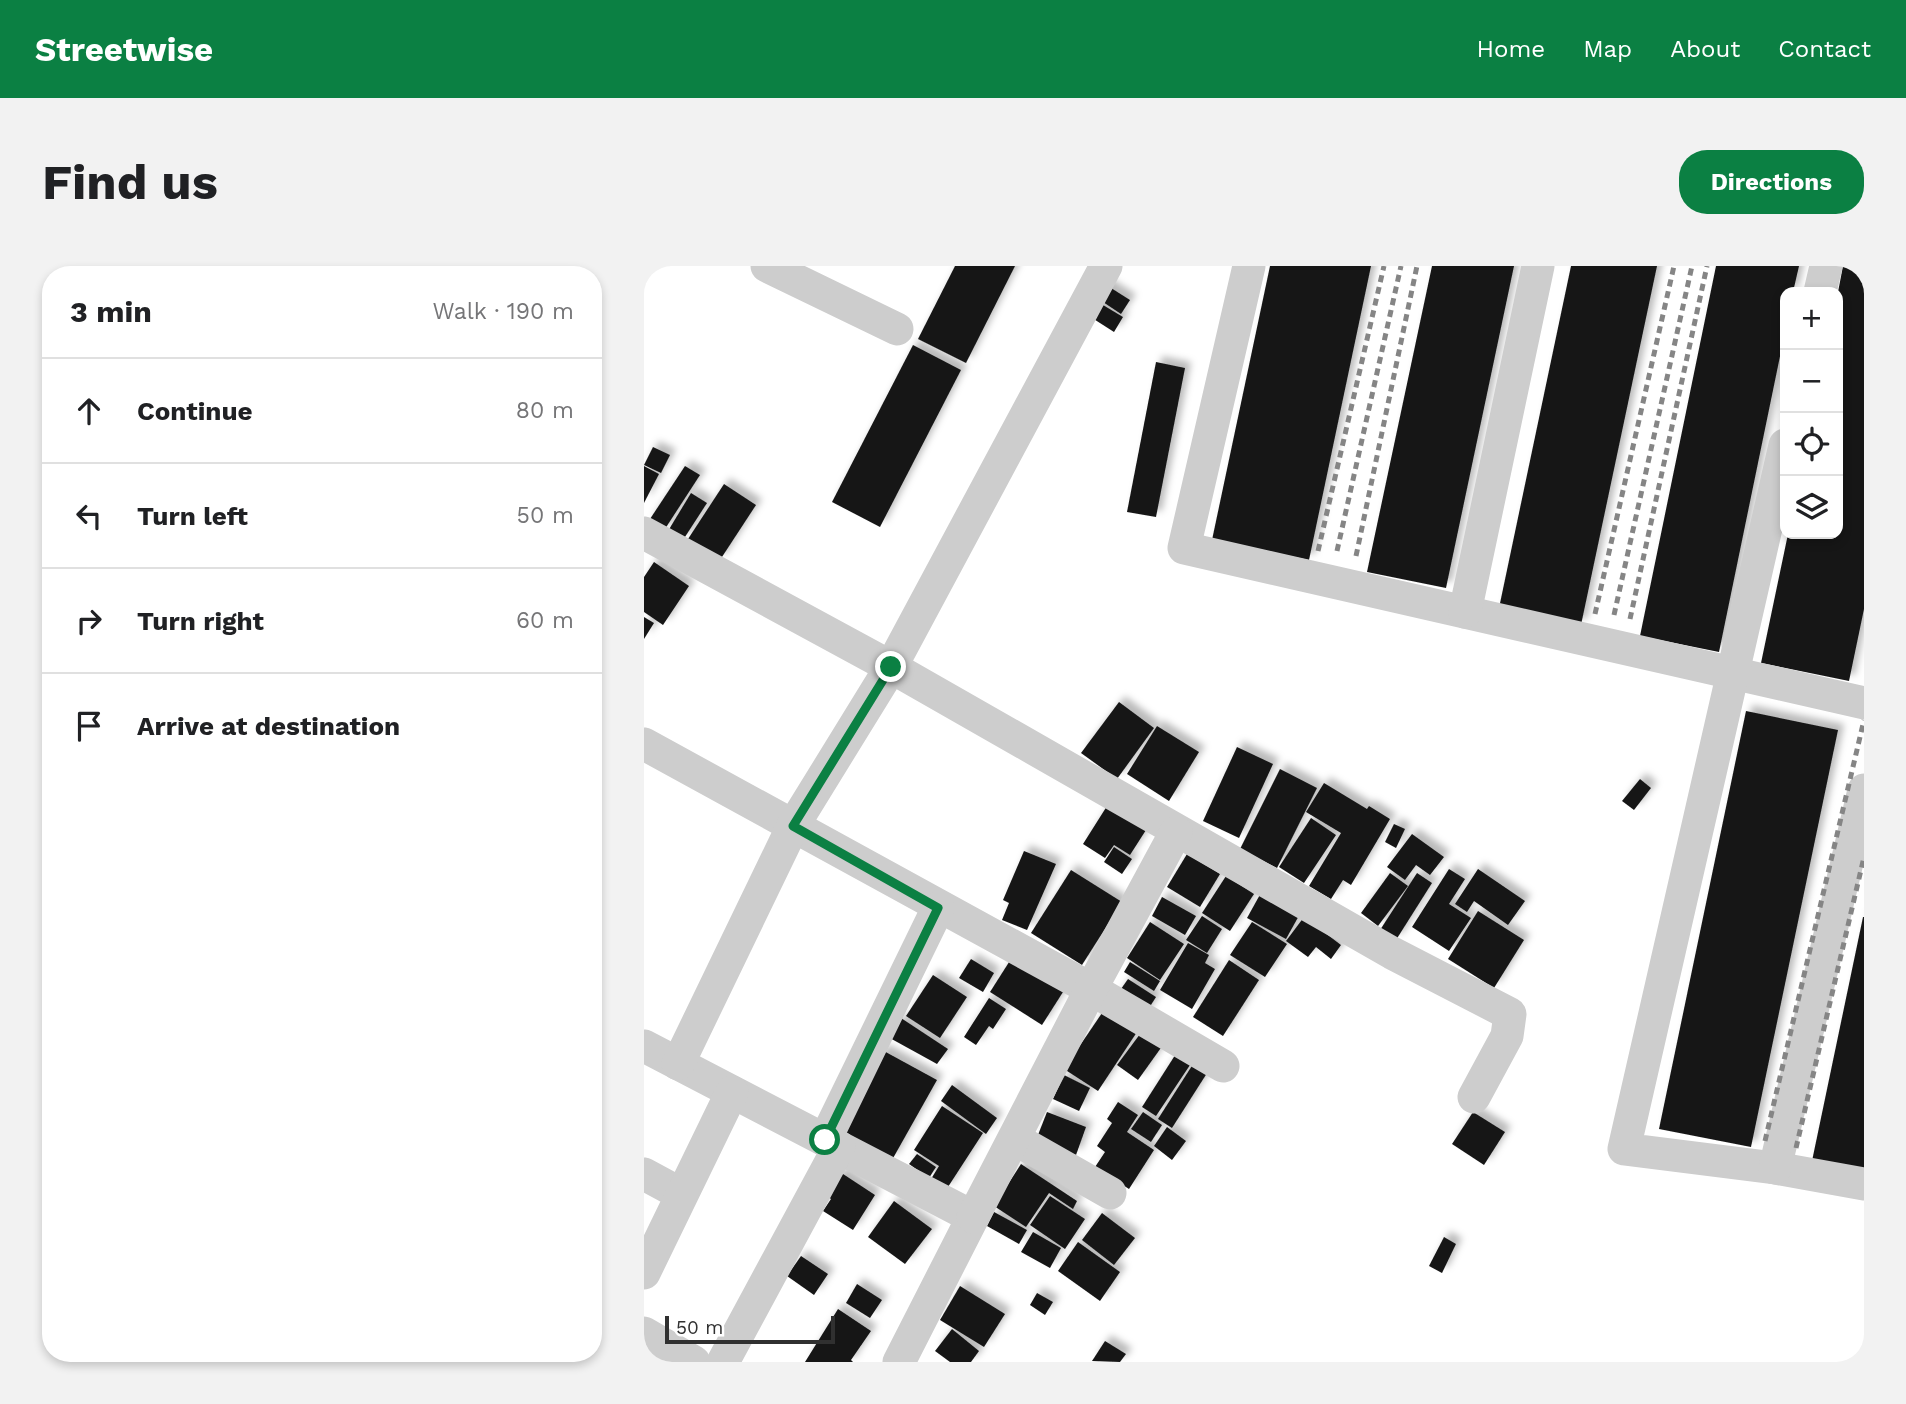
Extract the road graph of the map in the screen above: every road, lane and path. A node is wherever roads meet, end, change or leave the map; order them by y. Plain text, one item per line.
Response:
1 (767, 266) edge
2 (1106, 266) edge
3 (1249, 266) edge
4 (1538, 266) edge
5 (1826, 266) edge
6 (1821, 287) edge
7 (897, 329) dead end
8 (1780, 466) edge
9 (644, 533) edge
10 (1465, 612) junction
11 (891, 667) junction
12 (1733, 673) junction
13 (1864, 703) edge
14 (644, 744) edge
15 (1864, 790) edge
16 (793, 826) junction
17 (1176, 832) junction
18 (938, 908) junction
19 (1091, 989) junction
20 (644, 1046) edge
21 (678, 1064) junction
22 (1223, 1066) dead end
23 (732, 1092) junction
24 (1474, 1097) dead end
25 (1016, 1139) junction
26 (832, 1144) junction
27 (1775, 1168) junction
28 (644, 1174) edge
29 (1864, 1184) edge
30 (1110, 1193) dead end
31 (681, 1194) junction
32 (973, 1217) junction
33 (644, 1273) edge
34 (644, 1333) edge
35 (694, 1362) edge
36 (723, 1362) edge
37 (899, 1362) edge

1 - 7 street
2 - 11 street
3 - 10 street
4 - 10 street
5 - 6 street
8 - 12 street
9 - 11 street
10 - 12 street
11 - 16 street
11 - 17 street
12 - 13 street
12 - 27 street
14 - 16 street
15 - 27 street
16 - 18 street
16 - 21 street
17 - 19 street
17 - 24 street
18 - 19 street
18 - 26 street
19 - 22 street
19 - 25 street
20 - 21 street
21 - 23 street
23 - 26 street
23 - 31 street
25 - 30 street
25 - 32 street
26 - 32 street
26 - 36 street
27 - 29 street
28 - 31 street
31 - 33 street
32 - 37 street
34 - 35 street

